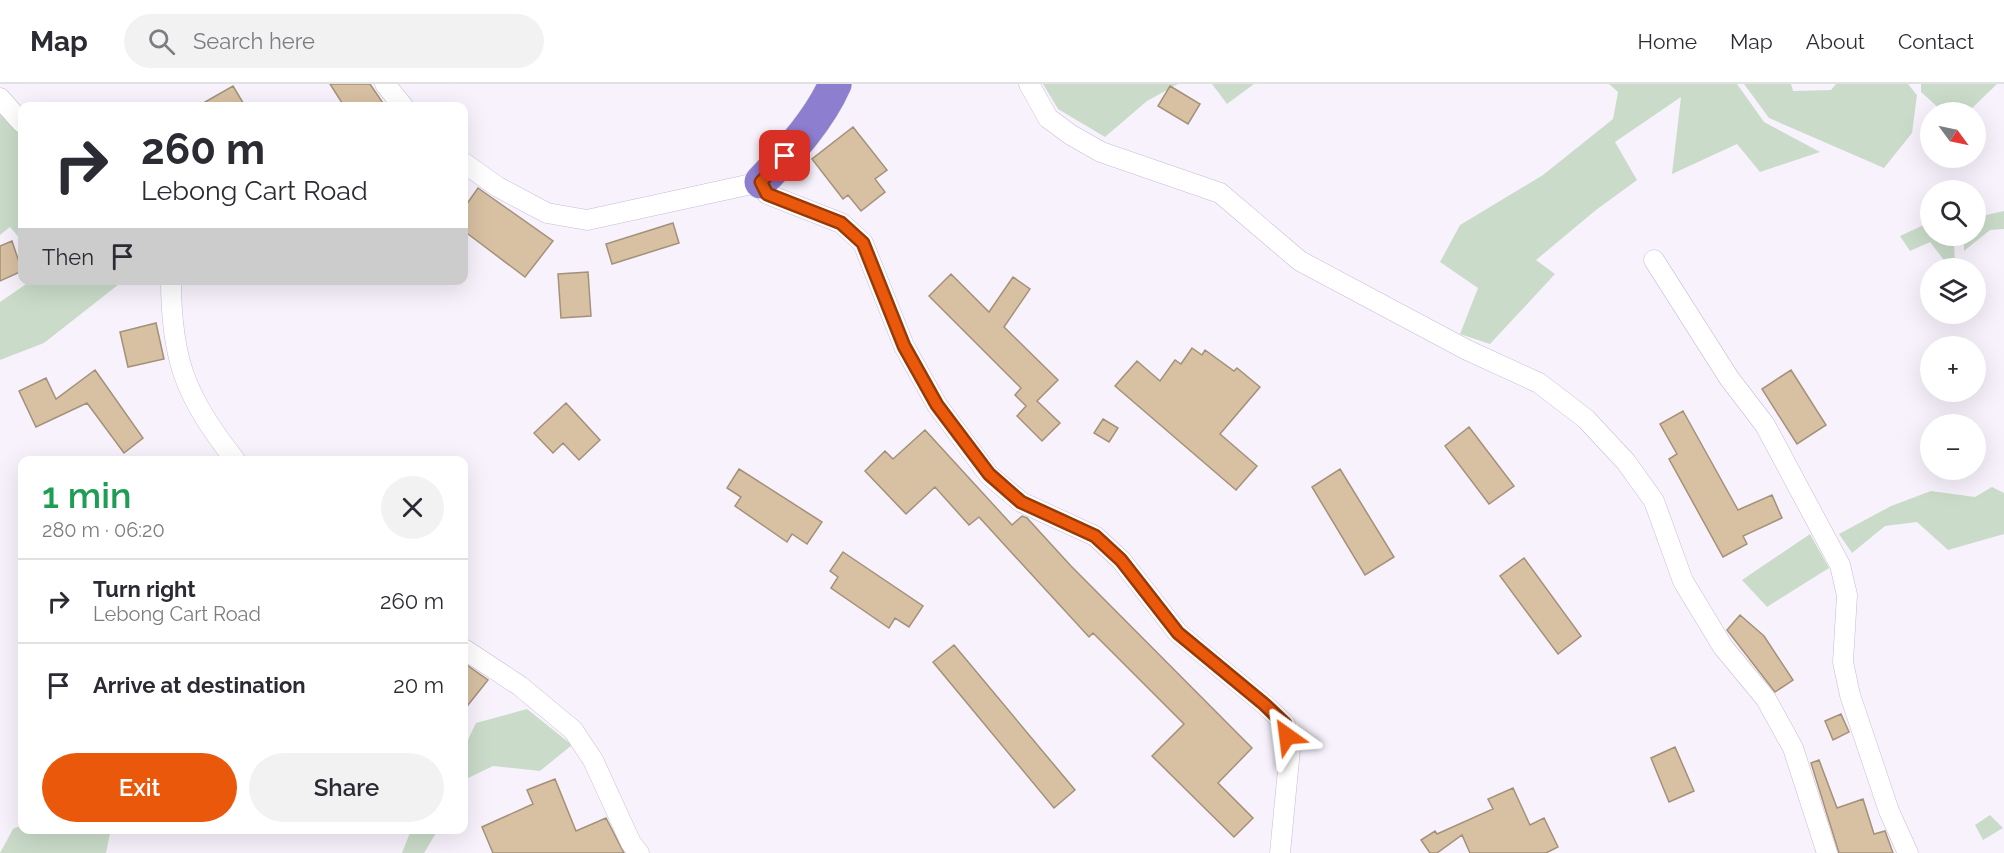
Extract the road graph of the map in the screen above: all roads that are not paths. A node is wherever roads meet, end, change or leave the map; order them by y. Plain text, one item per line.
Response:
1 (385, 84) edge
2 (835, 84) edge
3 (1029, 84) edge
4 (0, 98) edge
5 (400, 102) edge
6 (18, 118) edge
7 (468, 166) edge
8 (761, 182) junction
9 (1654, 260) dead end
10 (171, 285) edge
11 (232, 456) edge
12 (468, 652) edge
13 (639, 853) edge
14 (1280, 853) edge
15 (1827, 853) edge
16 (1908, 853) edge

1 - 5 street
2 - 8 highway
3 - 15 street
4 - 6 street
7 - 8 street
8 - 14 street
9 - 16 street
10 - 11 street
12 - 13 street

